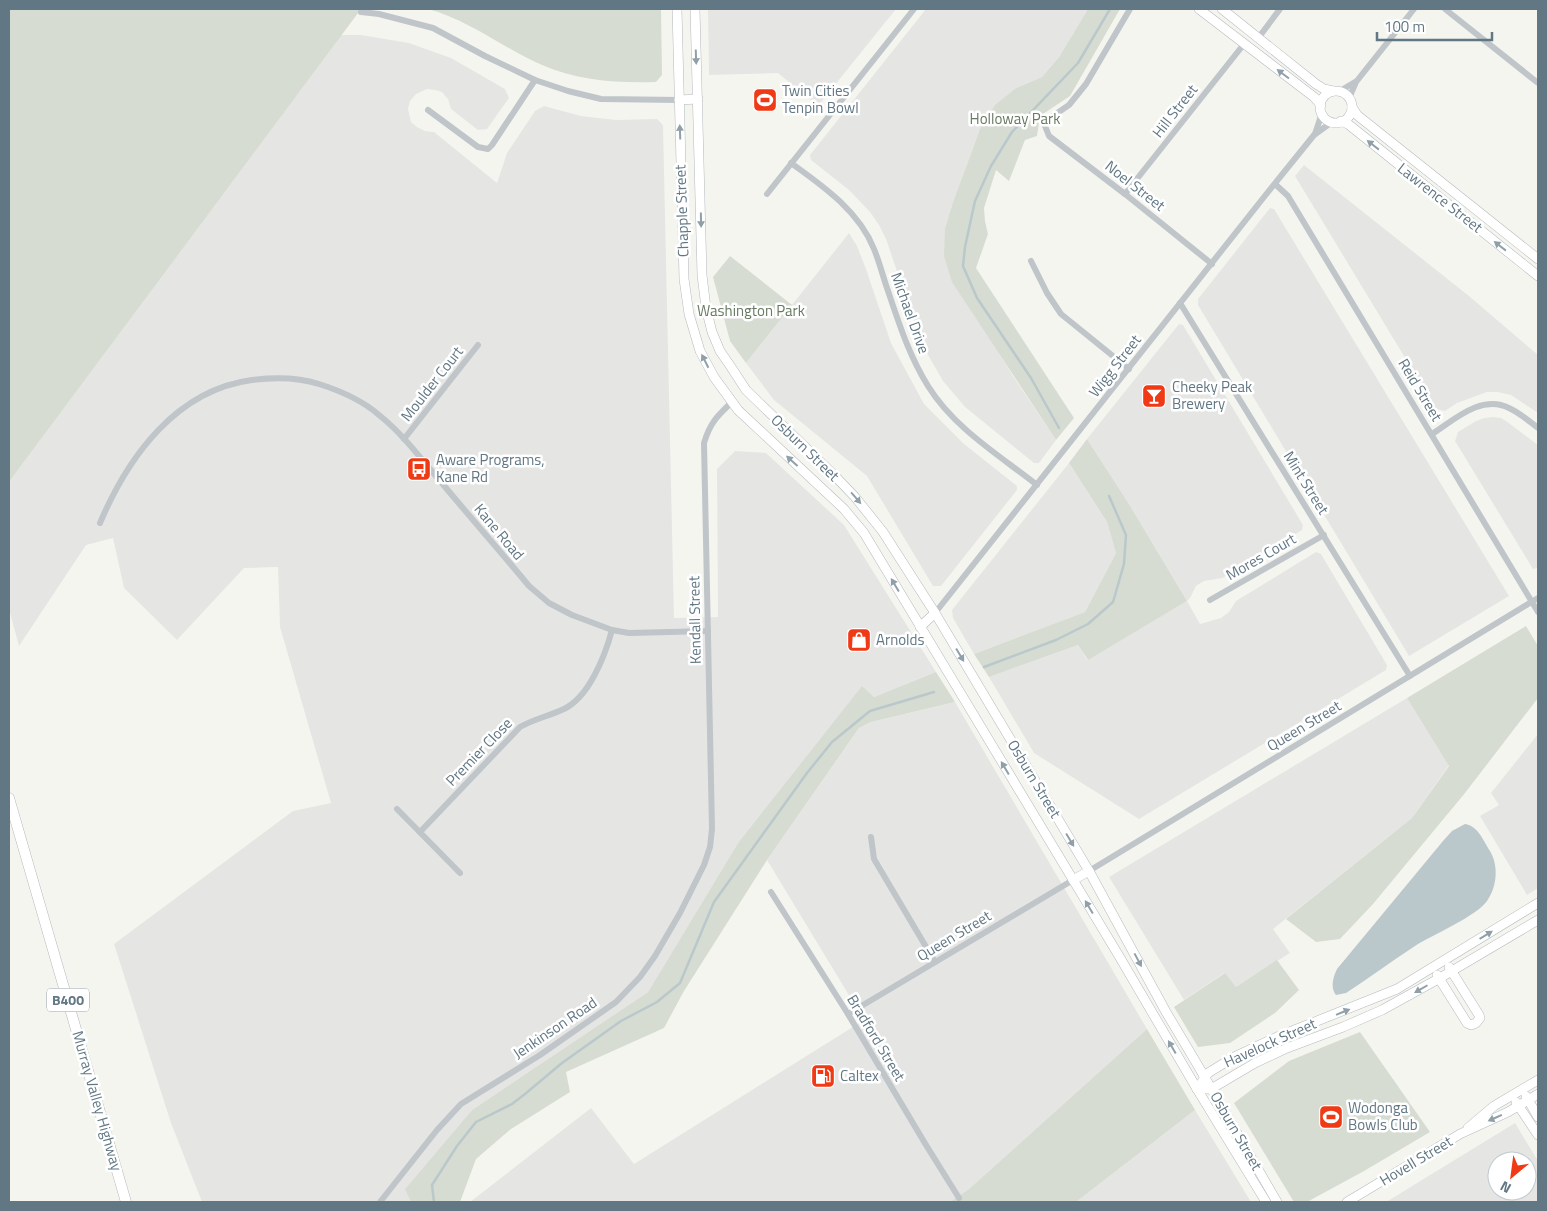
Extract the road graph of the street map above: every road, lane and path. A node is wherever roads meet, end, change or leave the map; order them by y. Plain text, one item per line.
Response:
1 (677, 9) edge
2 (695, 9) edge
3 (914, 9) edge
4 (1130, 9) edge
5 (1199, 9) edge
6 (1222, 9) edge
7 (1280, 9) edge
8 (1414, 9) edge
9 (1445, 9) edge
10 (361, 12) dead end
11 (1258, 37) junction
12 (1244, 44) junction
13 (535, 80) junction
14 (1356, 82) junction
15 (1538, 83) edge
16 (1337, 91) junction
17 (1349, 98) junction
18 (698, 99) junction
19 (679, 100) junction
20 (1352, 107) junction
21 (1321, 109) junction
22 (428, 110) dead end
23 (1337, 121) junction
24 (1314, 135) junction
25 (791, 163) junction
26 (1275, 184) junction
27 (1450, 189) junction
28 (767, 194) dead end
29 (1125, 194) junction
30 (1442, 199) junction
31 (1538, 259) edge
32 (1031, 262) dead end
33 (1212, 264) junction
34 (1538, 276) edge
35 (1180, 303) junction
36 (478, 345) dead end
37 (1129, 369) junction
38 (746, 390) junction
39 (732, 402) junction
40 (1538, 428) edge
41 (1432, 434) junction
42 (404, 439) junction
43 (1036, 485) junction
44 (100, 523) dead end
45 (1324, 535) junction
46 (1210, 600) dead end
47 (1535, 600) edge
48 (1538, 612) edge
49 (935, 613) junction
50 (920, 627) junction
51 (612, 630) junction
52 (708, 631) junction
53 (1410, 676) junction
54 (9, 798) edge
55 (397, 809) dead end
56 (420, 832) junction
57 (871, 837) dead end
58 (710, 847) joint
59 (1089, 871) junction
60 (460, 873) dead end
61 (1073, 880) junction
62 (770, 892) dead end
63 (1538, 903) edge
64 (1538, 920) edge
65 (1444, 961) junction
66 (935, 962) junction
67 (1432, 968) junction
68 (1452, 971) junction
69 (1440, 978) junction
70 (848, 1014) junction
71 (1204, 1076) junction
72 (1538, 1080) edge
73 (1211, 1088) junction
74 (1196, 1089) junction
75 (1521, 1089) junction
76 (1538, 1094) edge
77 (1512, 1095) junction
78 (1528, 1100) junction
79 (1519, 1106) junction
80 (1538, 1118) edge
81 (1460, 1134) junction
82 (1538, 1135) edge
83 (958, 1198) dead end
84 (126, 1202) edge
85 (380, 1202) edge
86 (1266, 1202) edge
87 (1277, 1202) edge
88 (1347, 1202) edge

1 - 19 street, Chapple Street
2 -> 18 street, Chapple Street
3 - 25 street
4 - 29 street, Noel Street
5 - 12 street
6 - 11 street
7 - 11 street
8 - 14 street
9 - 15 street
10 - 13 street
11 - 16 street
21 -> 12 street
12 - 29 street, Hill Street
13 - 19 street
13 - 22 street
14 - 16 street
14 - 17 street
16 - 17 street
16 - 21 street
17 - 20 street
18 - 19 street
18 -> 38 street, Chapple Street
39 -> 19 street, Chapple Street
20 - 23 street
20 - 27 street, Lawrence Street
21 - 23 street
21 - 24 street, Wigg Street
23 - 24 street, Wigg Street
30 -> 23 street, Lawrence Street
24 - 26 street, Wigg Street
25 - 28 street
25 - 43 street, Michael Drive
26 - 33 street, Wigg Street
26 - 41 street, Reid Street
27 - 30 street
27 - 31 street, Lawrence Street
29 - 33 street, Noel Street
34 -> 30 street, Lawrence Street
32 - 37 street
33 - 35 street, Wigg Street
35 - 37 street, Wigg Street
35 - 45 street, Mint Street
36 - 42 street, Moulder Court
37 - 43 street, Wigg Street
38 - 39 street
38 -> 49 street, Osburn Street
50 -> 39 street, Osburn Street
39 - 52 street, Kendall Street
40 - 41 street
41 - 47 street, Reid Street
42 - 44 street, Kane Road
42 - 51 street, Kane Road
43 - 49 street, Wigg Street
45 - 46 street, Mores Court
45 - 53 street, Mint Street
47 - 48 street, Reid Street
47 - 53 street, Queen Street
49 - 50 street
49 -> 59 street, Osburn Street
61 -> 50 street, Osburn Street
51 - 52 street, Kane Road
51 - 56 street, Premier Close
52 - 58 street, Kendall Street
53 - 59 street, Queen Street
54 - 84 main road, Murray Valley Highway / B400
55 - 56 street
56 - 60 street
57 - 66 street
58 - 85 street, Jenkinson Road
59 - 61 street
59 -> 71 street, Osburn Street
61 - 66 street, Queen Street
74 -> 61 street, Osburn Street
62 - 70 street, Bradford Street
65 -> 63 street, Havelock Street
64 - 68 street, Havelock Street
65 - 67 street, Havelock Street
65 - 68 street
66 - 70 street, Queen Street
67 - 69 street
71 -> 67 street, Havelock Street
68 - 69 street, Havelock Street
68 - 69 street
69 -> 73 street, Havelock Street
70 - 83 street, Bradford Street
71 - 73 street, Osburn Street
71 - 74 street, Havelock Street
72 - 75 street, Hovell Street
73 - 74 street, Havelock Street
73 - 87 street, Osburn Street
74 - 86 street, Osburn Street
75 - 77 street, Hovell Street
75 - 78 street
76 - 78 street, Hovell Street
77 - 79 street
77 - 81 street, Hovell Street
78 - 79 street, Hovell Street
78 - 80 street
79 -> 81 street, Hovell Street
79 - 82 street
81 - 88 street, Hovell Street

